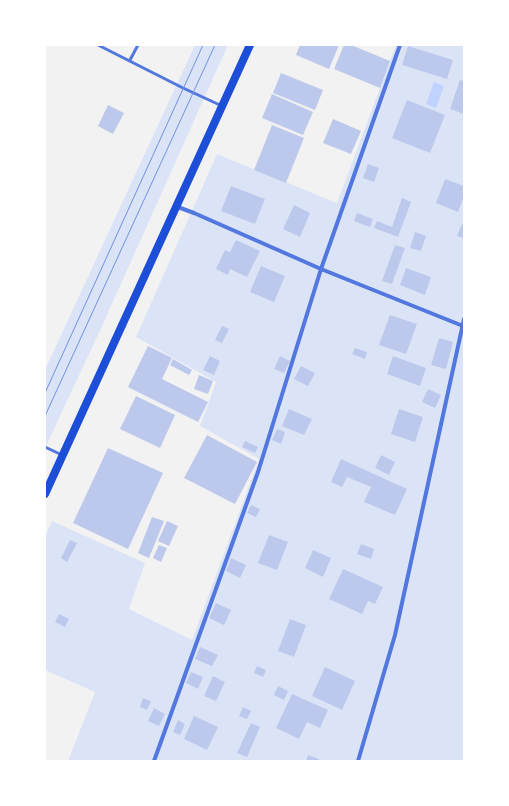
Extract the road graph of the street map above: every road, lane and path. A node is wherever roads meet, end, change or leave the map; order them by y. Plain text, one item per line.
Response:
1 (98, 45) edge
2 (138, 45) edge
3 (250, 45) edge
4 (400, 45) edge
5 (130, 60) junction
6 (222, 106) junction
7 (175, 206) junction
8 (321, 270) junction
9 (464, 319) edge
10 (462, 326) junction
11 (45, 447) edge
12 (63, 455) junction
13 (45, 494) edge
14 (154, 761) edge
15 (358, 761) edge

1 - 5 lane
2 - 5 lane
3 - 6 main road
4 - 8 street
5 - 6 lane
6 - 7 main road
7 - 8 street
7 - 12 main road
8 - 10 street
8 - 14 street
9 - 10 street
10 - 15 street
11 - 12 lane
12 - 13 main road

